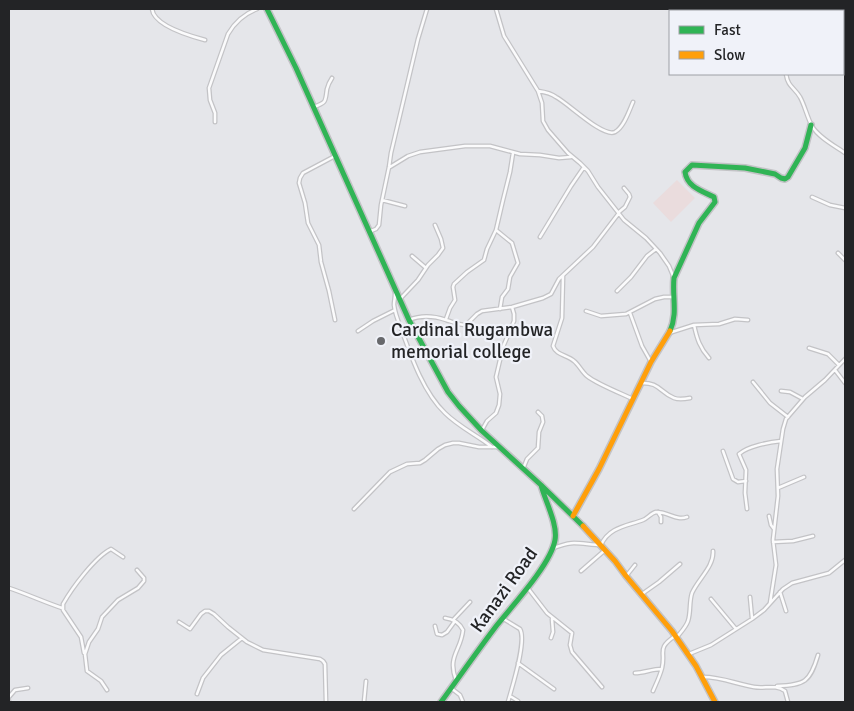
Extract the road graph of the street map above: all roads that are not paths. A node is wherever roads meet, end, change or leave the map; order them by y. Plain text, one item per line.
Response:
1 (152, 9) edge
2 (257, 9) edge
3 (267, 9) edge
4 (427, 9) edge
5 (496, 9) edge
6 (248, 11) edge
7 (205, 40) dead end
8 (786, 75) edge
9 (332, 78) dead end
10 (538, 91) junction
11 (633, 102) dead end
12 (314, 107) junction
13 (215, 122) dead end
14 (811, 125) junction
15 (513, 153) junction
16 (845, 153) edge
17 (336, 156) junction
18 (573, 158) junction
19 (390, 167) junction
20 (584, 167) junction
21 (624, 188) dead end
22 (812, 197) dead end
23 (382, 200) junction
24 (405, 206) dead end
25 (845, 208) edge
26 (619, 213) junction
27 (435, 225) dead end
28 (496, 230) junction
29 (370, 232) junction
30 (540, 237) dead end
31 (656, 249) junction
32 (838, 253) dead end
33 (412, 256) dead end
34 (845, 260) edge
35 (426, 268) junction
36 (564, 274) junction
37 (674, 278) junction
38 (396, 290) junction
39 (616, 291) dead end
40 (674, 297) junction
41 (400, 299) junction
42 (512, 307) junction
43 (500, 309) junction
44 (395, 310) junction
45 (586, 311) dead end
46 (630, 313) junction
47 (335, 320) dead end
48 (409, 320) junction
49 (446, 320) junction
50 (748, 320) dead end
51 (694, 326) junction
52 (358, 331) dead end
53 (669, 333) junction
54 (810, 348) dead end
55 (709, 358) dead end
56 (845, 359) edge
57 (651, 362) junction
58 (839, 365) junction
59 (835, 370) junction
60 (753, 382) dead end
61 (640, 383) junction
62 (845, 384) edge
63 (781, 391) dead end
64 (690, 398) dead end
65 (632, 399) junction
66 (803, 399) junction
67 (538, 412) dead end
68 (788, 417) junction
69 (482, 431) junction
70 (781, 440) junction
71 (495, 447) junction
72 (723, 451) dead end
73 (524, 469) junction
74 (804, 477) dead end
75 (746, 481) junction
76 (541, 485) junction
77 (778, 488) junction
78 (354, 509) dead end
79 (746, 509) dead end
80 (658, 512) junction
81 (573, 516) junction
82 (769, 516) dead end
83 (687, 517) dead end
84 (661, 522) dead end
85 (774, 529) junction
86 (813, 536) dead end
87 (774, 542) junction
88 (603, 547) junction
89 (553, 548) junction
90 (713, 551) dead end
91 (123, 557) dead end
92 (845, 560) edge
93 (680, 564) dead end
94 (635, 565) dead end
95 (137, 570) dead end
96 (581, 571) dead end
97 (626, 576) junction
98 (527, 587) junction
99 (9, 588) edge
100 (780, 592) junction
101 (642, 594) junction
102 (750, 597) dead end
103 (711, 599) dead end
104 (470, 602) dead end
105 (770, 603) junction
106 (62, 608) junction
107 (786, 610) dead end
108 (552, 617) junction
109 (445, 618) dead end
110 (502, 618) junction
111 (752, 619) junction
112 (454, 620) junction
113 (180, 622) dead end
114 (435, 626) dead end
115 (737, 629) junction
116 (242, 638) junction
117 (551, 638) dead end
118 (675, 638) junction
119 (84, 654) junction
120 (688, 654) junction
121 (818, 655) dead end
122 (518, 662) junction
123 (661, 669) junction
124 (87, 671) junction
125 (635, 673) dead end
126 (84, 674) dead end
127 (702, 677) junction
128 (456, 680) junction
129 (366, 681) dead end
130 (776, 686) junction
131 (602, 687) dead end
132 (28, 688) dead end
133 (451, 688) junction
134 (554, 689) dead end
135 (108, 690) dead end
136 (653, 691) dead end
137 (197, 694) dead end
138 (510, 696) junction
139 (9, 697) edge
140 (518, 701) edge
141 (326, 702) edge
142 (364, 702) edge
143 (441, 702) edge
144 (463, 702) edge
145 (508, 702) edge
146 (715, 702) edge
147 (788, 702) edge

1 - 7 street
2 - 6 street
3 - 12 main road
4 - 19 street
5 - 10 street
6 - 13 street
8 - 14 street
9 - 12 street
10 - 11 street
10 - 18 street
12 - 17 main road
14 - 16 street
14 - 37 main road
15 - 18 street
15 - 19 street
15 - 28 street
17 - 29 main road
17 - 47 street
18 - 20 street
19 - 23 street
20 - 26 street
20 - 30 street
21 - 26 street
22 - 25 street
23 - 24 street
23 - 29 street
26 - 31 street
26 - 36 street
27 - 35 street
28 - 43 street
28 - 49 street
29 - 38 main road
31 - 37 street
31 - 39 street
32 - 34 street
33 - 35 street
35 - 41 street
36 - 42 street
36 - 65 street
37 - 40 main road
38 - 41 main road
38 - 44 street
40 - 46 street
40 - 53 main road
41 - 48 main road
42 - 43 street
42 - 69 street
43 - 49 street
44 - 52 street
44 - 71 street
45 - 46 street
46 - 57 street
48 - 49 street
48 - 69 main road
50 - 51 street
51 - 53 street
51 - 55 street
53 - 57 main road
54 - 58 street
56 - 58 street
57 - 61 main road
58 - 59 street
59 - 62 street
59 - 66 street
60 - 68 street
61 - 64 street
61 - 65 main road
63 - 66 street
65 - 81 main road
66 - 68 street
67 - 73 street
68 - 70 street
69 - 71 main road
70 - 75 street
70 - 77 street
71 - 73 main road
71 - 78 street
72 - 75 street
73 - 76 main road
74 - 77 street
75 - 79 street
76 - 81 main road
76 - 89 main road, Kanazi Road
77 - 85 street
80 - 83 street
80 - 84 street
80 - 88 street
81 - 88 main road
82 - 85 street
85 - 87 street
86 - 87 street
87 - 105 street
88 - 89 street
88 - 96 street
88 - 97 main road
89 - 98 main road, Kanazi Road
90 - 118 street
91 - 106 street
92 - 100 street
93 - 101 street
94 - 97 street
95 - 119 street
97 - 101 main road
98 - 108 street
98 - 110 main road, Kanazi Road
99 - 106 street
100 - 105 street
100 - 107 street
101 - 118 main road
102 - 111 street
103 - 115 street
104 - 112 street
105 - 111 street
106 - 119 street
108 - 117 street
108 - 131 street
109 - 112 street
110 - 122 street
110 - 128 main road, Kanazi Road
111 - 115 street
112 - 114 street
112 - 128 street
113 - 116 street
115 - 120 street
116 - 137 street
116 - 141 street
118 - 120 main road
118 - 123 street
119 - 124 street
120 - 127 main road
121 - 130 street
122 - 134 street
122 - 138 street
123 - 125 street
123 - 136 street
124 - 126 street
124 - 135 street
127 - 130 street
127 - 146 main road
128 - 133 main road, Kanazi Road
129 - 142 street
130 - 147 street
132 - 139 street
133 - 143 main road, Kanazi Road
133 - 144 street
138 - 140 street
138 - 145 street

